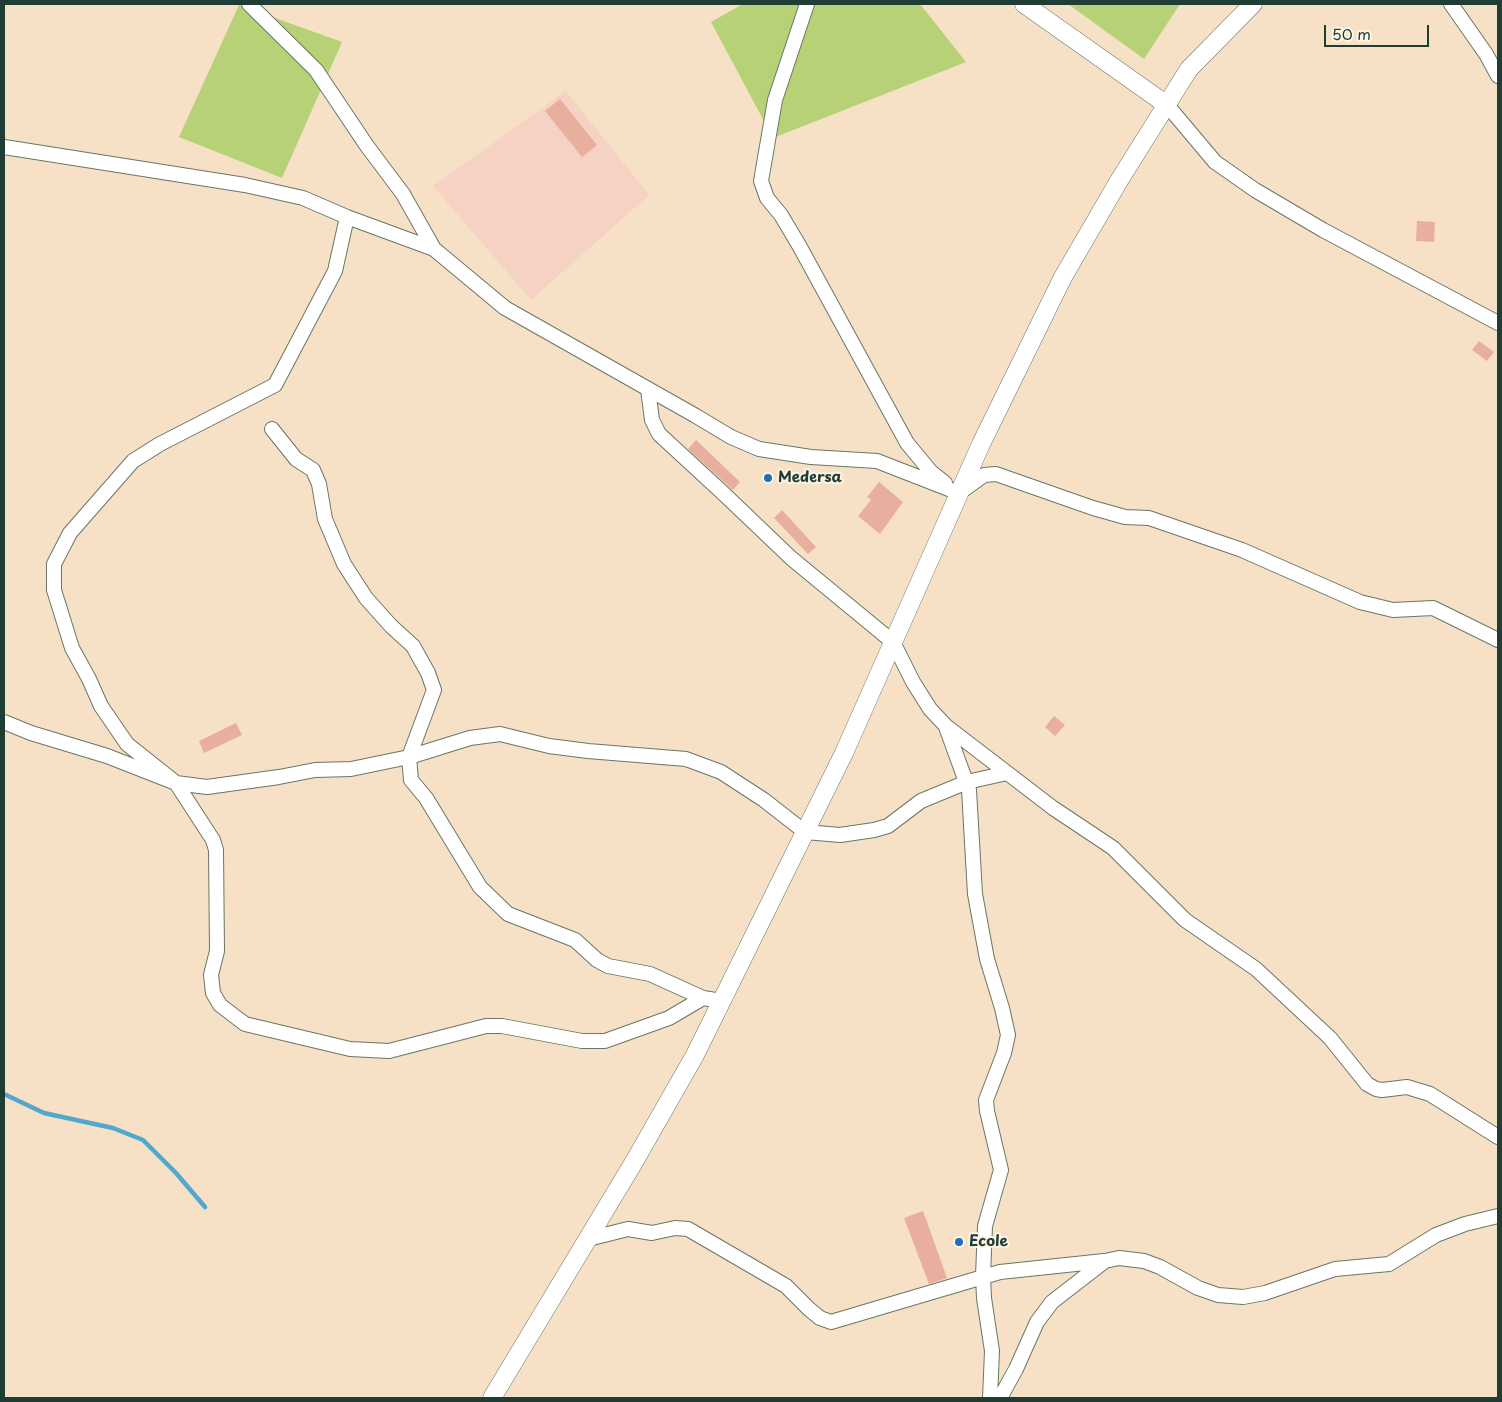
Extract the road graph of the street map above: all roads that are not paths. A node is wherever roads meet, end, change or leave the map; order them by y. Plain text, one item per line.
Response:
1 (250, 4) edge
2 (807, 4) edge
3 (1024, 4) edge
4 (1253, 4) edge
5 (1451, 4) edge
6 (1498, 76) edge
7 (1167, 105) junction
8 (4, 147) edge
9 (347, 217) junction
10 (434, 249) junction
11 (1498, 323) edge
12 (648, 389) junction
13 (272, 429) dead end
14 (958, 493) junction
15 (1498, 640) edge
16 (892, 642) junction
17 (4, 722) edge
18 (946, 726) junction
19 (409, 757) junction
20 (1007, 773) junction
21 (967, 782) junction
22 (176, 783) junction
23 (805, 832) junction
24 (703, 998) junction
25 (722, 1001) junction
26 (1498, 1137) edge
27 (1498, 1216) edge
28 (588, 1239) junction
29 (1105, 1261) junction
30 (983, 1276) junction
31 (492, 1398) edge
32 (990, 1398) edge
33 (1000, 1398) edge

1 - 10 street
2 - 14 street
3 - 7 street
4 - 7 street
5 - 6 street
7 - 11 street
7 - 14 street
8 - 9 street
9 - 10 street
9 - 22 street
10 - 12 street
12 - 14 street
12 - 16 street
13 - 19 street
14 - 15 street
14 - 16 street
16 - 18 street
16 - 23 street
17 - 22 street
18 - 20 street
18 - 21 street
19 - 22 street
19 - 23 street
19 - 24 street
20 - 21 street
20 - 26 street
21 - 23 street
21 - 30 street
22 - 24 street
23 - 25 street
24 - 25 street
25 - 28 street
27 - 29 street
28 - 30 street
28 - 31 street
29 - 30 street
29 - 33 street
30 - 32 street

